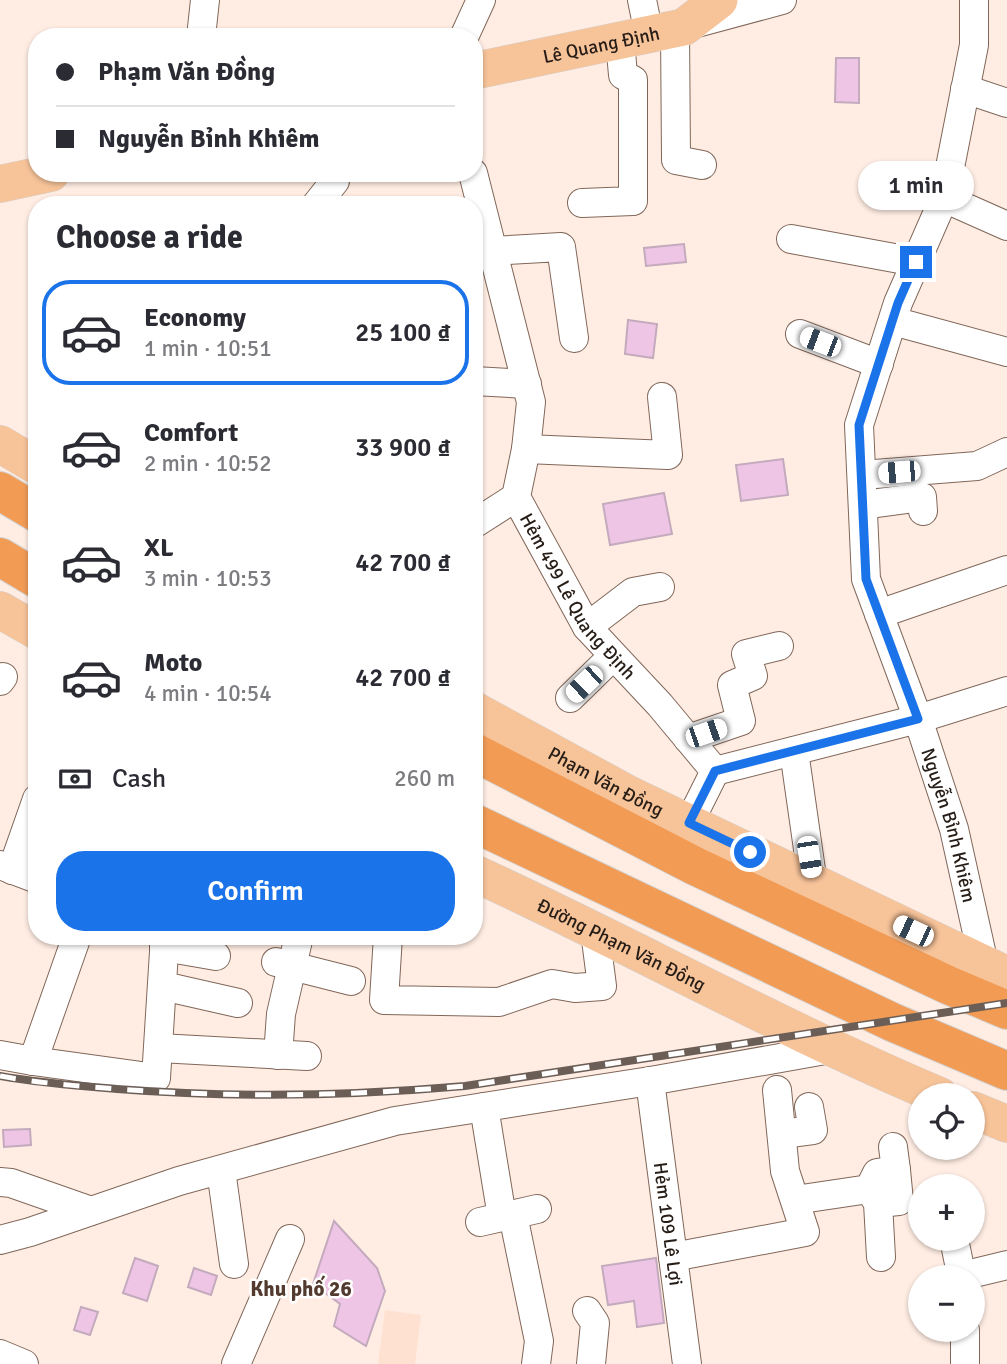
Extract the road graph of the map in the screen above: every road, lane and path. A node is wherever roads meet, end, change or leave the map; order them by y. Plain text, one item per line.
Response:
1 (205, 0) edge
2 (481, 0) edge
3 (719, 0) edge
4 (782, 0) edge
5 (974, 0) edge
6 (654, 26) edge
7 (202, 28) edge
8 (468, 28) edge
9 (483, 69) edge
10 (965, 89) junction
11 (1007, 103) edge
12 (702, 165) dead end
13 (28, 178) edge
14 (334, 182) edge
15 (0, 184) edge
16 (323, 196) edge
17 (944, 198) junction
18 (582, 203) dead end
19 (1007, 226) edge
20 (791, 239) dead end
21 (483, 251) edge
22 (916, 262) junction
23 (893, 321) junction
24 (800, 334) dead end
25 (574, 338) dead end
26 (1007, 352) edge
27 (879, 364) junction
28 (483, 382) edge
29 (527, 384) junction
30 (662, 397) dead end
31 (0, 444) edge
32 (526, 449) junction
33 (1007, 452) edge
34 (28, 461) edge
35 (862, 475) junction
36 (0, 491) edge
37 (516, 497) junction
38 (863, 505) junction
39 (28, 508) edge
40 (922, 511) dead end
41 (483, 518) edge
42 (0, 558) edge
43 (1007, 570) edge
44 (28, 574) edge
45 (660, 587) dead end
46 (2, 613) edge
47 (879, 614) junction
48 (28, 626) edge
49 (587, 627) junction
50 (779, 646) dead end
51 (613, 656) junction
52 (1007, 691) edge
53 (570, 698) dead end
54 (483, 715) edge
55 (918, 719) junction
56 (688, 739) junction
57 (794, 751) junction
58 (483, 757) edge
59 (715, 771) junction
60 (689, 823) junction
61 (483, 827) edge
62 (28, 830) edge
63 (16, 871) edge
64 (483, 877) edge
65 (813, 884) junction
66 (596, 932) junction
67 (74, 945) edge
68 (164, 945) edge
69 (175, 945) edge
70 (294, 945) edge
71 (387, 945) edge
72 (216, 956) dead end
73 (283, 964) junction
74 (996, 969) edge
75 (351, 981) dead end
76 (163, 986) junction
77 (238, 1003) dead end
78 (1007, 1010) edge
79 (159, 1048) junction
80 (831, 1049) junction
81 (0, 1055) edge
82 (278, 1055) junction
83 (307, 1056) dead end
84 (33, 1061) junction
85 (1007, 1071) edge
86 (650, 1081) junction
87 (910, 1083) edge
88 (778, 1090) dead end
89 (484, 1107) junction
90 (809, 1107) dead end
91 (985, 1115) edge
92 (1007, 1124) edge
93 (782, 1134) junction
94 (894, 1158) dead end
95 (221, 1170) junction
96 (0, 1182) edge
97 (873, 1196) junction
98 (795, 1200) junction
99 (91, 1211) junction
100 (290, 1239) dead end
101 (0, 1240) edge
102 (881, 1256) dead end
103 (673, 1257) junction
104 (234, 1264) dead end
105 (1007, 1265) edge
106 (985, 1271) edge
107 (587, 1311) dead end
108 (965, 1342) edge
109 (0, 1354) edge
110 (24, 1364) edge
111 (236, 1364) edge
112 (536, 1364) edge
113 (591, 1364) edge
114 (687, 1364) edge
115 (965, 1364) edge

1 - 7 street
2 - 8 street
3 - 6 main road, Lê Quang Định
4 - 6 street
5 - 10 street, Nguyễn Bỉnh Khiêm
6 - 9 main road, Lê Quang Định
6 - 12 street
6 - 18 street
10 - 11 street
10 - 17 street, Nguyễn Bỉnh Khiêm
13 - 15 main road
14 - 16 street
17 - 19 street
17 - 22 street, Nguyễn Bỉnh Khiêm
20 - 22 street
21 - 25 street
21 - 29 street, Hẻm 499 Lê Quang Định
22 - 23 street, Nguyễn Bỉnh Khiêm
23 - 26 street
23 - 27 street, Nguyễn Bỉnh Khiêm
24 - 27 street
27 - 35 street, Nguyễn Bỉnh Khiêm
28 - 29 street
29 - 32 street, Hẻm 499 Lê Quang Định
30 - 32 street
31 - 34 main road
32 - 37 street, Hẻm 499 Lê Quang Định
33 - 35 street
35 - 38 street, Nguyễn Bỉnh Khiêm
36 - 39 highway
37 - 41 street
37 - 49 street, Hẻm 499 Lê Quang Định
38 - 40 street
38 - 47 street, Nguyễn Bỉnh Khiêm
42 - 44 highway
43 - 47 street
45 - 49 street
46 - 48 main road
47 - 55 street, Nguyễn Bỉnh Khiêm
49 - 51 street, Hẻm 499 Lê Quang Định
50 - 56 street
51 - 53 street
51 - 56 street, Hẻm 499 Lê Quang Định
52 - 55 street
54 - 60 main road, Phạm Văn Đồng
55 - 57 street
55 - 74 street, Nguyễn Bỉnh Khiêm
56 - 59 street, Hẻm 499 Lê Quang Định
57 - 59 street
57 - 65 street
58 - 78 highway, Phạm Văn Đồng
59 - 60 street
60 - 65 main road, Phạm Văn Đồng
61 - 85 highway
62 - 63 street
64 - 66 main road, Đường Phạm Văn Đồng
65 - 74 main road, Phạm Văn Đồng
66 - 71 street
66 - 80 main road, Đường Phạm Văn Đồng
67 - 84 street
68 - 76 street
69 - 72 street
70 - 73 street
73 - 75 street
73 - 82 street
76 - 77 street
76 - 79 street
79 - 82 street
79 - 84 street
80 - 86 street
80 - 87 main road
81 - 84 street
82 - 83 street
86 - 89 street
86 - 103 street, Hẻm 109 Lê Lợi
88 - 93 street
89 - 95 street
89 - 112 street
90 - 93 street
91 - 92 main road
93 - 98 street
94 - 97 street
95 - 99 street
95 - 104 street
96 - 99 street
97 - 98 street
97 - 102 street
98 - 103 street
99 - 101 street
100 - 111 street
103 - 114 street, Hẻm 109 Lê Lợi
105 - 106 street
107 - 113 street
108 - 115 street
109 - 110 street

